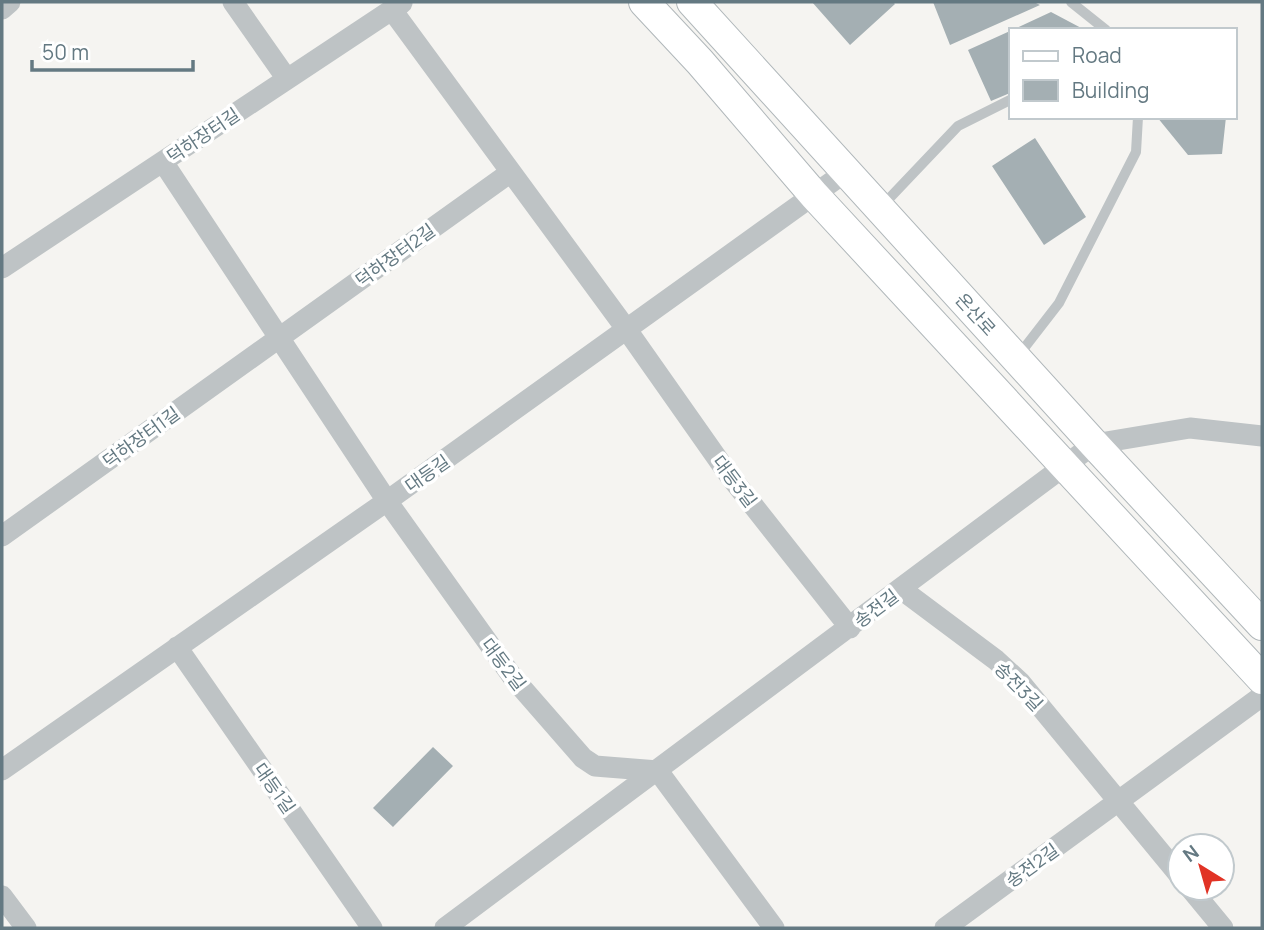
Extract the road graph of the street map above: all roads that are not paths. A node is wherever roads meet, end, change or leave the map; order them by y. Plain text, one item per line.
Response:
1 (10, 2) edge
2 (233, 2) edge
3 (644, 2) edge
4 (692, 2) edge
5 (1071, 2) edge
6 (398, 6) edge
7 (2, 9) edge
8 (1104, 28) edge
9 (287, 79) junction
10 (1009, 100) edge
11 (1138, 119) edge
12 (163, 162) junction
13 (847, 171) junction
14 (511, 172) junction
15 (814, 195) junction
16 (881, 208) junction
17 (2, 268) edge
18 (627, 330) junction
19 (279, 338) junction
20 (1016, 358) junction
21 (1262, 436) edge
22 (1094, 444) junction
23 (1065, 466) junction
24 (387, 501) junction
25 (2, 537) edge
26 (901, 589) junction
27 (1262, 625) edge
28 (849, 628) junction
29 (177, 648) junction
30 (1262, 679) edge
31 (1262, 695) edge
32 (2, 770) edge
33 (658, 771) junction
34 (1119, 802) junction
35 (1166, 859) edge
36 (2, 896) edge
37 (1202, 902) edge
38 (26, 928) edge
39 (372, 928) edge
40 (445, 928) edge
41 (774, 928) edge
42 (944, 928) edge
43 (1223, 928) edge

1 - 7 street
2 - 9 street
3 - 15 main road
4 - 13 main road, 온산로
5 - 8 lane
6 - 9 street, 덕하장터길
6 - 14 street
9 - 12 street, 덕하장터길
10 - 16 lane
11 - 20 lane
12 - 17 street, 덕하장터길
12 - 19 street
13 - 15 street, 대등길
13 - 16 main road, 온산로
14 - 18 street
14 - 19 street, 덕하장터2길
15 - 18 street, 대등길
15 - 23 main road
16 - 20 main road, 온산로
18 - 24 street, 대등길
18 - 28 street, 대등3길
19 - 24 street
19 - 25 street, 덕하장터1길
20 - 22 main road, 온산로
21 - 22 street
22 - 23 street, 송전길
22 - 27 main road, 온산로
23 - 26 street, 송전길
23 - 30 main road
24 - 29 street, 대등길
24 - 33 street, 대등2길
26 - 28 street, 송전길
26 - 34 street, 송전3길
28 - 33 street, 송전길
29 - 32 street, 대등길
29 - 39 street, 대등1길
31 - 34 street
33 - 40 street, 송전길
33 - 41 street
34 - 35 street, 송전3길
34 - 42 street, 송전2길
36 - 38 street
37 - 43 street

